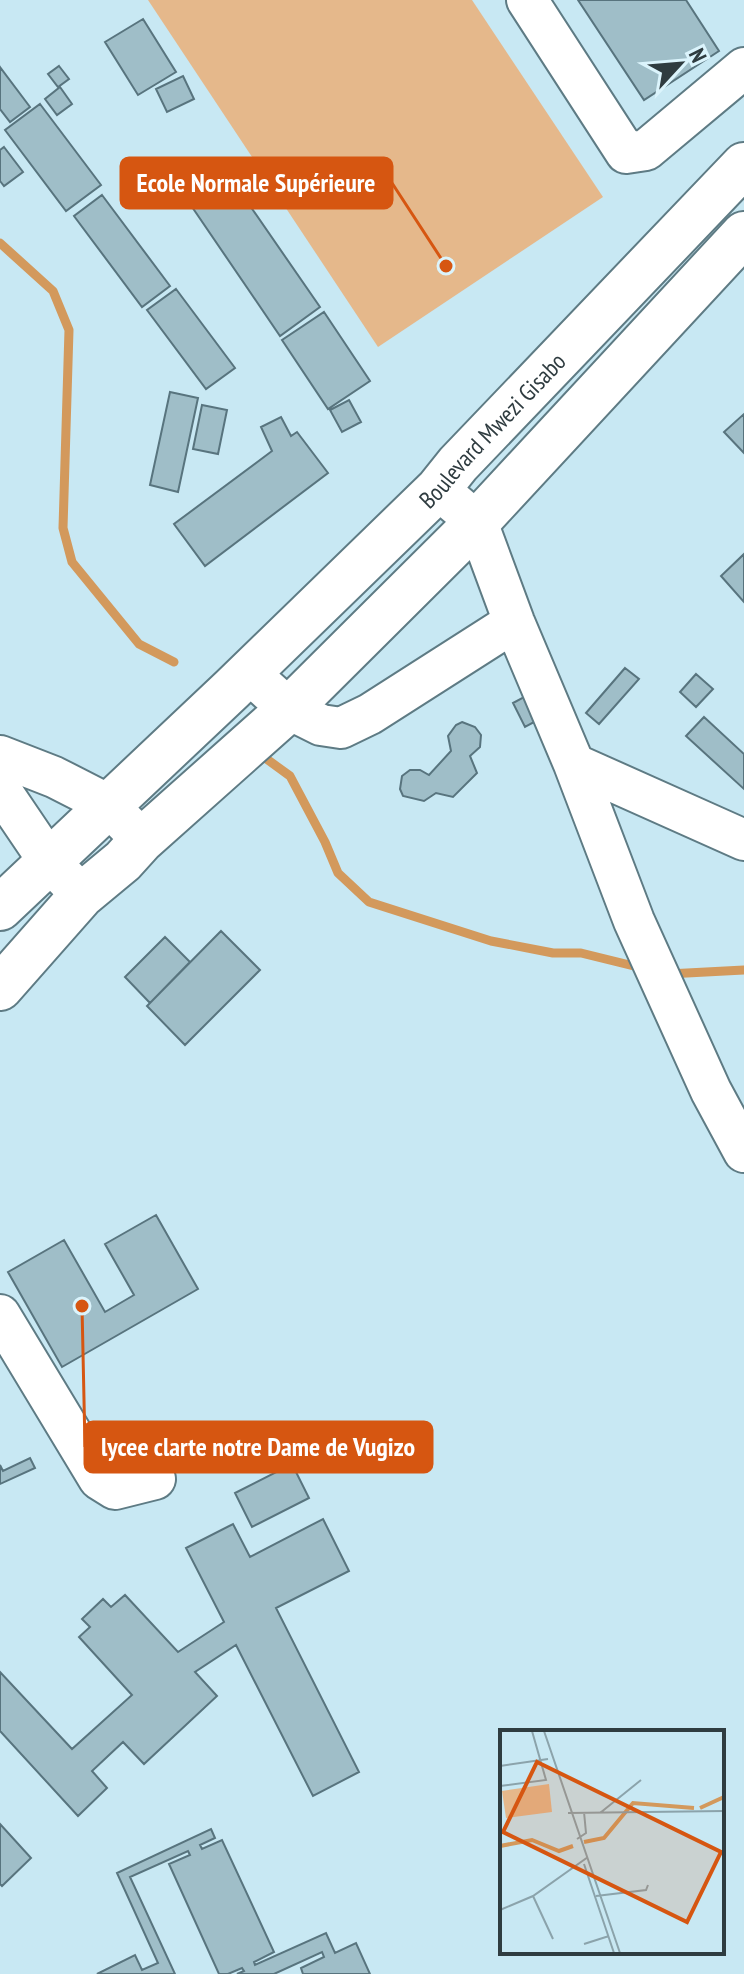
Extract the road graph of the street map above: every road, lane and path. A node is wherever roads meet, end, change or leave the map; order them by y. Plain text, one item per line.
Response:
1 (527, 0) edge
2 (744, 68) edge
3 (744, 165) edge
4 (744, 234) edge
5 (438, 489) junction
6 (477, 522) junction
7 (514, 622) junction
8 (240, 681) junction
9 (274, 721) junction
10 (0, 756) edge
11 (574, 764) junction
12 (0, 789) edge
13 (107, 804) junction
14 (142, 840) junction
15 (744, 840) edge
16 (48, 860) junction
17 (82, 895) junction
18 (0, 908) edge
19 (0, 988) edge
20 (744, 1152) edge
21 (0, 1315) edge
22 (155, 1479) dead end

1 - 2 street
3 - 5 main road, Boulevard Mwezi Gisabo
4 - 6 main road
5 - 6 street
5 - 8 main road, Boulevard Mwezi Gisabo
6 - 7 street
6 - 9 main road
7 - 9 street
7 - 11 street
8 - 9 street
8 - 13 main road, Boulevard Mwezi Gisabo
9 - 14 main road
10 - 13 street
11 - 15 street
11 - 20 street
12 - 16 street
13 - 14 street
13 - 16 main road
14 - 17 main road
16 - 17 street
16 - 18 main road
17 - 19 main road
21 - 22 street

